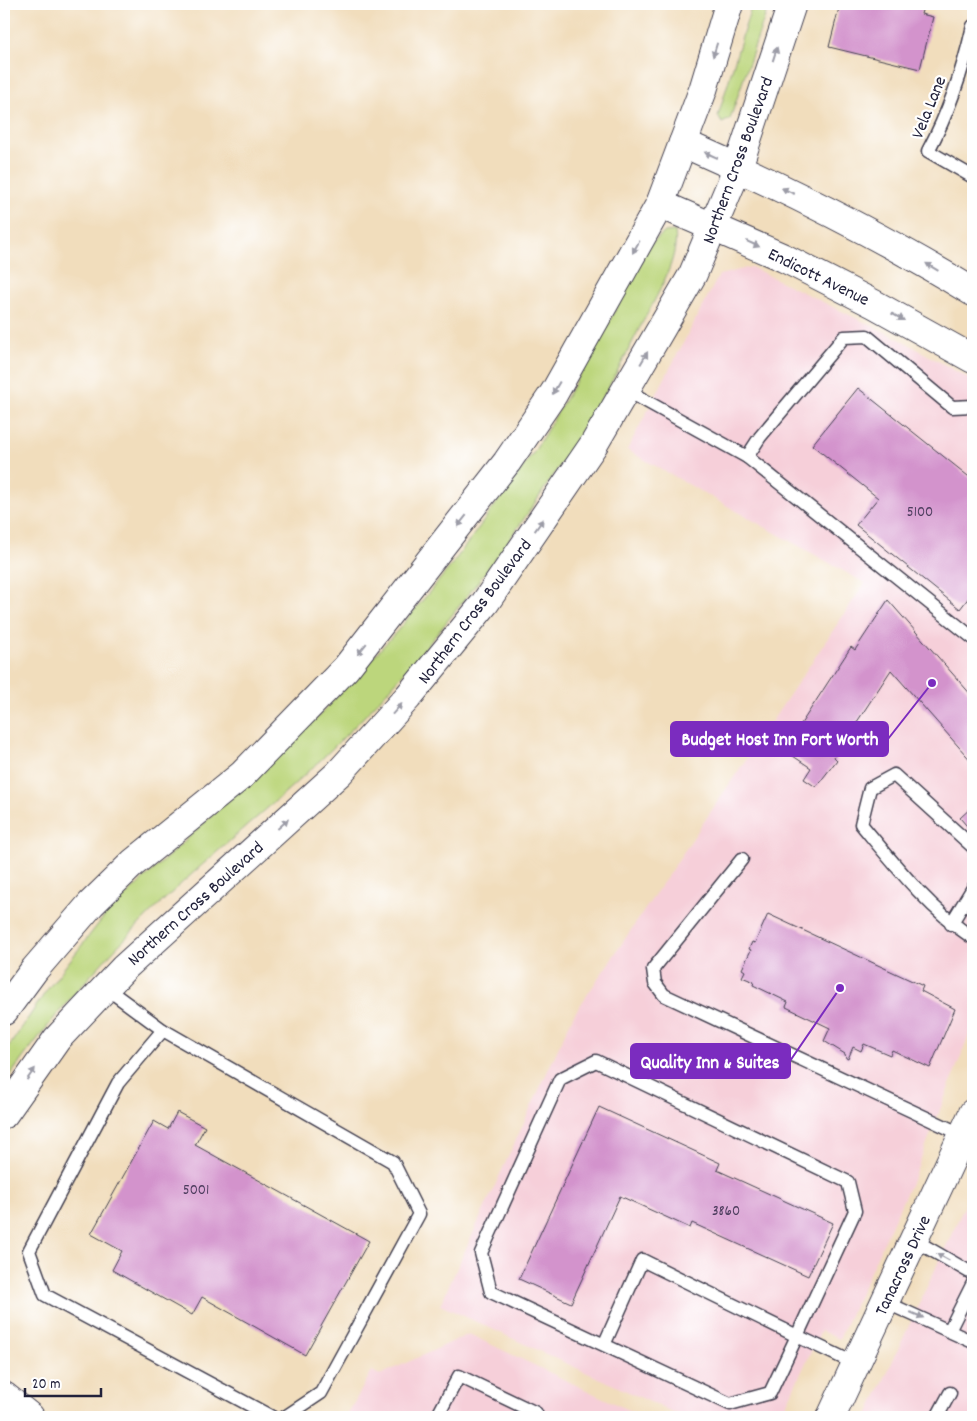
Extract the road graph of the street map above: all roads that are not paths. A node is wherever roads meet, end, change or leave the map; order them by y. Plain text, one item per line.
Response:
1 (729, 4) edge
2 (792, 4) edge
3 (973, 26) edge
4 (970, 55) edge
5 (683, 143) junction
6 (738, 167) junction
7 (973, 177) edge
8 (660, 204) junction
9 (714, 228) junction
10 (973, 292) edge
11 (973, 359) edge
12 (626, 390) junction
13 (973, 406) edge
14 (747, 457) junction
15 (973, 638) edge
16 (973, 847) edge
17 (742, 859) dead end
18 (973, 888) edge
19 (951, 924) junction
20 (973, 938) edge
21 (106, 988) junction
22 (4, 1011) edge
23 (163, 1030) junction
24 (4, 1114) edge
25 (968, 1124) edge
26 (914, 1240) junction
27 (973, 1274) edge
28 (973, 1283) edge
29 (885, 1302) junction
30 (950, 1329) junction
31 (797, 1336) junction
32 (973, 1342) edge
33 (604, 1346) junction
34 (856, 1364) junction
35 (950, 1393) dead end
36 (4, 1396) edge
37 (4, 1413) edge
38 (539, 1416) edge
39 (11, 1417) edge
40 (30, 1417) edge
41 (272, 1417) edge
42 (285, 1417) edge
43 (437, 1417) edge
44 (831, 1417) edge
45 (937, 1417) edge

1 -> 5 street
6 -> 2 street, Northern Cross Boulevard
3 - 4 lane, Vela Lane
4 - 7 lane, Vela Lane
6 -> 5 street
5 - 8 street
6 - 9 street, Northern Cross Boulevard
10 -> 6 street
8 - 9 street, Endicott Avenue
8 -> 22 street
9 -> 11 street, Endicott Avenue
12 -> 9 street, Northern Cross Boulevard
12 - 14 lane
21 -> 12 street, Northern Cross Boulevard
13 - 14 lane
14 - 15 lane
16 - 19 lane
17 - 25 lane
18 - 19 lane
19 - 20 lane
21 - 23 lane
24 -> 21 street, Northern Cross Boulevard
23 - 41 lane
23 - 42 lane
25 - 26 street, Tanacross Drive
27 -> 26 lane
26 - 29 street, Tanacross Drive
28 - 30 lane
29 -> 30 lane
29 - 34 street, Tanacross Drive
30 - 32 lane
31 - 33 lane
31 - 33 lane
31 - 33 lane
31 - 34 lane
34 - 44 street, Tanacross Drive
35 - 45 lane
36 - 40 street
37 - 39 street
38 - 43 lane

